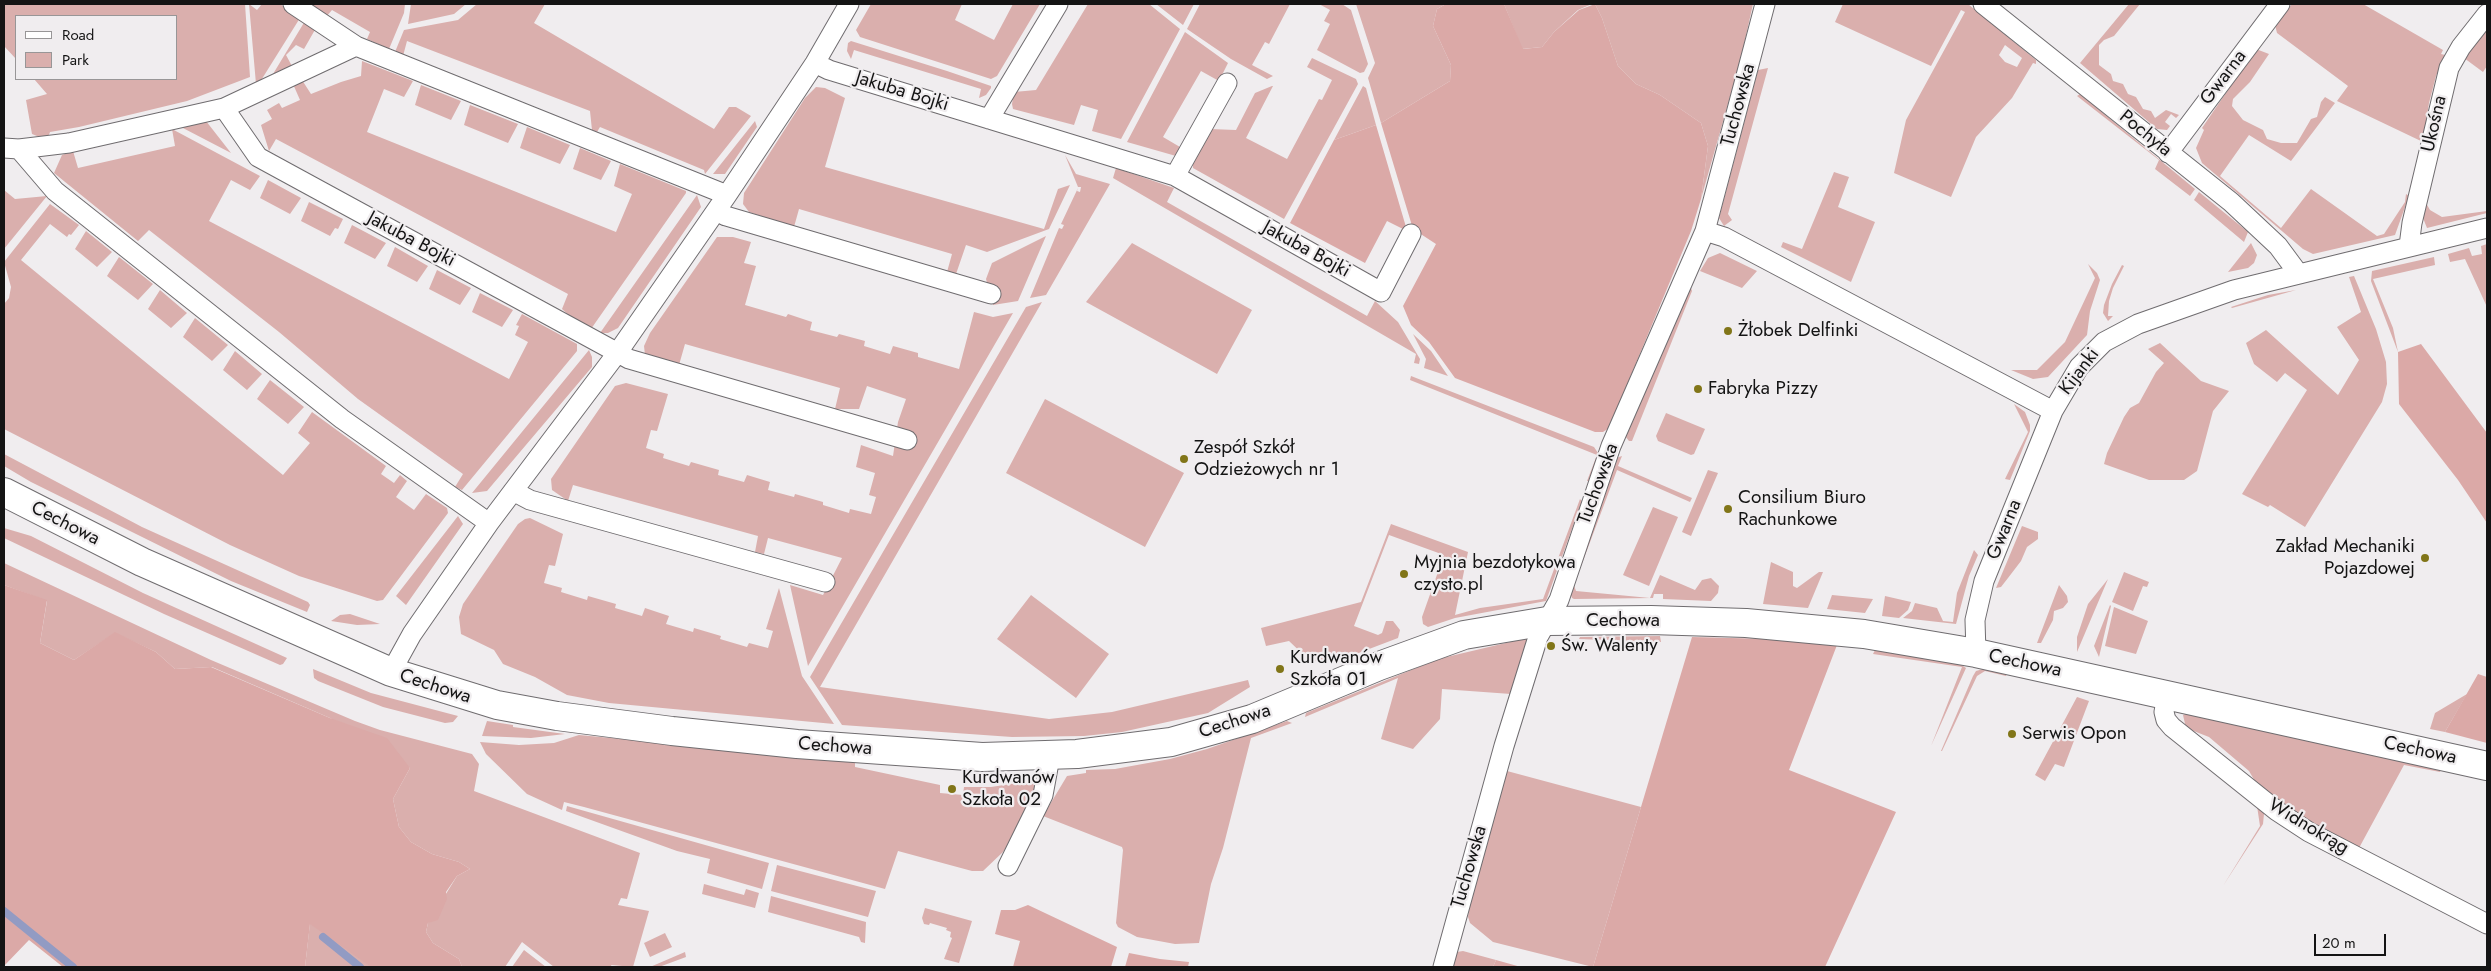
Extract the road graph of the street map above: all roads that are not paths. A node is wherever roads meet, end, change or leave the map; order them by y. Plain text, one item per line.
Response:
1 (293, 4) edge
2 (849, 4) edge
3 (1058, 4) edge
4 (1765, 4) edge
5 (1983, 4) edge
6 (2280, 4) edge
7 (2487, 14) edge
8 (356, 46) junction
9 (815, 63) junction
10 (1226, 83) dead end
11 (224, 108) junction
12 (990, 119) junction
13 (11, 149) edge
14 (2168, 153) junction
15 (1174, 176) junction
16 (727, 195) junction
17 (716, 211) junction
18 (2487, 228) edge
19 (1705, 231) junction
20 (1411, 234) dead end
21 (2409, 246) junction
22 (2298, 274) junction
23 (991, 294) dead end
24 (618, 352) junction
25 (2053, 411) junction
26 (907, 440) dead end
27 (513, 491) junction
28 (4, 492) edge
29 (489, 523) junction
30 (825, 582) dead end
31 (1547, 621) junction
32 (1976, 654) junction
33 (391, 672) junction
34 (2167, 695) junction
35 (1050, 757) junction
36 (2487, 766) edge
37 (1008, 866) dead end
38 (2487, 924) edge
39 (1443, 967) edge

1 - 8 street
2 - 9 street
3 - 12 street
4 - 19 street, Tuchowska
5 - 14 street, Pochyła
6 - 14 street, Gwarna
7 - 21 street, Ukośna
8 - 11 street
8 - 16 street
9 - 12 street, Jakuba Bojki
9 - 16 street
10 - 15 street
11 - 13 street
11 - 24 street, Jakuba Bojki
12 - 15 street, Jakuba Bojki
13 - 29 street
14 - 22 street, Pochyła
15 - 20 street, Jakuba Bojki
16 - 17 street
17 - 23 street
17 - 24 street
18 - 21 street, Kijanki
19 - 25 street, Kijanki
19 - 31 street, Tuchowska
21 - 22 street, Kijanki
22 - 25 street, Kijanki
24 - 26 street, Jakuba Bojki
24 - 27 street
25 - 32 street, Gwarna
27 - 29 street
27 - 30 street
28 - 33 street, Cechowa
29 - 33 street
31 - 32 street, Cechowa
31 - 35 street, Cechowa
31 - 39 street, Tuchowska
32 - 34 street, Cechowa
33 - 35 street, Cechowa
34 - 36 street, Cechowa
34 - 38 street, Widnokrąg
35 - 37 street

